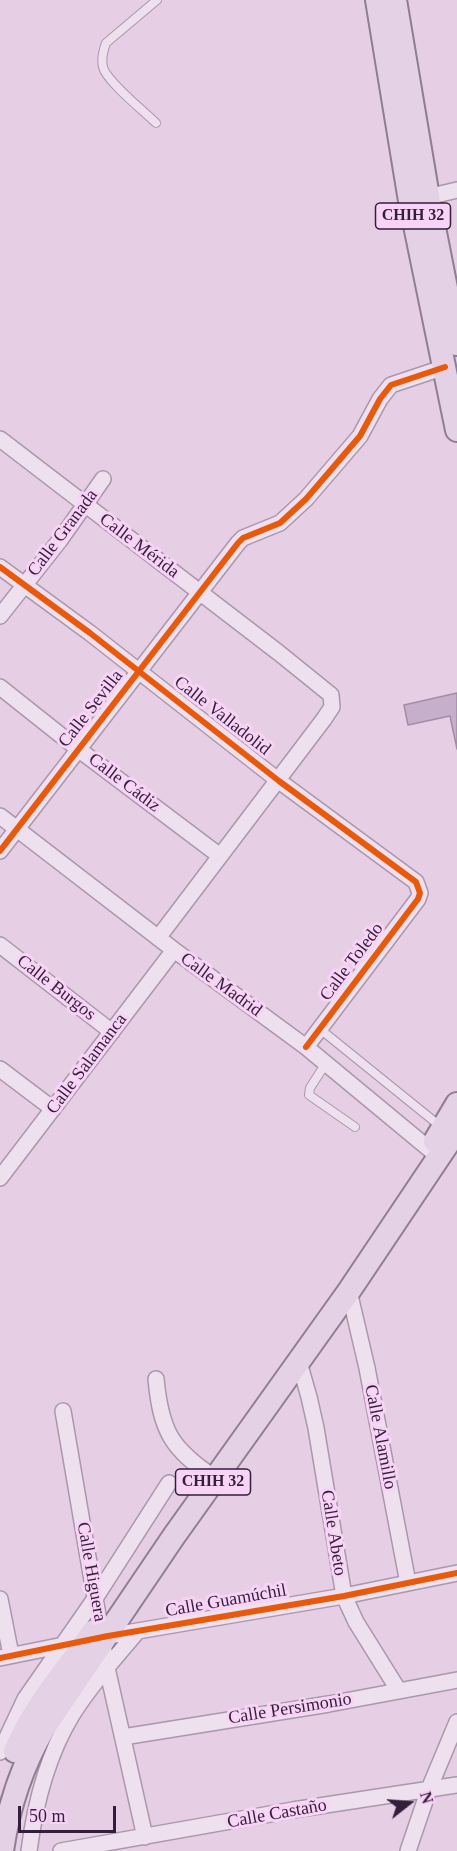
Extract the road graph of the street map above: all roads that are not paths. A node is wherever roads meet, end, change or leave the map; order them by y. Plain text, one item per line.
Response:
1 (157, 0) edge
2 (376, 0) edge
3 (395, 0) edge
4 (156, 123) dead end
5 (457, 190) edge
6 (419, 199) junction
7 (457, 344) edge
8 (445, 367) junction
9 (457, 430) edge
10 (0, 439) edge
11 (103, 479) dead end
12 (85, 505) junction
13 (0, 567) edge
14 (25, 584) junction
15 (200, 592) junction
16 (0, 616) edge
17 (139, 670) junction
18 (0, 687) edge
19 (78, 749) junction
20 (279, 781) junction
21 (0, 816) edge
22 (18, 829) junction
23 (0, 851) edge
24 (220, 856) junction
25 (420, 893) joint
26 (158, 938) junction
27 (0, 945) edge
28 (174, 950) junction
29 (320, 1029) junction
30 (112, 1032) junction
31 (306, 1047) junction
32 (326, 1063) junction
33 (0, 1069) edge
34 (457, 1104) edge
35 (53, 1109) junction
36 (355, 1127) dead end
37 (450, 1129) edge
38 (435, 1153) junction
39 (0, 1178) edge
40 (349, 1291) junction
41 (299, 1362) junction
42 (156, 1379) dead end
43 (63, 1411) dead end
44 (210, 1475) junction
45 (169, 1483) dead end
46 (457, 1573) edge
47 (408, 1583) junction
48 (344, 1596) junction
49 (96, 1597) junction
50 (0, 1599) edge
51 (138, 1631) junction
52 (100, 1636) junction
53 (63, 1644) junction
54 (6, 1656) edge
55 (107, 1668) junction
56 (457, 1680) edge
57 (399, 1691) junction
58 (457, 1722) edge
59 (123, 1737) junction
60 (10, 1758) edge
61 (457, 1785) edge
62 (429, 1789) junction
63 (0, 1797) edge
64 (145, 1838) junction
65 (3, 1848) edge
66 (29, 1851) edge
67 (61, 1851) edge
68 (408, 1851) edge

1 - 4 lane
2 - 6 main road, CHIH 32
3 - 6 main road, CHIH 32
5 - 6 street
6 - 7 main road, CHIH 32
6 - 8 main road, CHIH 32
8 - 9 main road, CHIH 32
8 - 15 street, Calle Sevilla
10 - 12 street, Calle Mérida
11 - 12 street, Calle Granada
12 - 14 street, Calle Granada
12 - 15 street, Calle Mérida
13 - 14 street, Calle Valladolid
14 - 16 street, Calle Granada
14 - 17 street, Calle Valladolid
15 - 17 street, Calle Sevilla
15 - 20 street, Calle Mérida
17 - 19 street, Calle Sevilla
17 - 20 street, Calle Valladolid
18 - 19 street, Calle Cádiz
19 - 22 street, Calle Sevilla
19 - 24 street, Calle Cádiz
20 - 24 street
20 - 25 street, Calle Valladolid
21 - 22 street, Calle Madrid
22 - 23 street, Calle Sevilla
22 - 26 street, Calle Madrid
24 - 26 street
25 - 29 street, Calle Toledo
26 - 28 street, Calle Madrid
27 - 30 street, Calle Burgos
28 - 30 street, Calle Salamanca
28 - 31 street, Calle Madrid
29 - 31 street, Calle Toledo
29 - 37 lane
30 - 35 street, Calle Salamanca
31 - 32 street, Calle Madrid
32 - 36 lane
32 - 38 street, Calle Madrid
33 - 35 street
34 - 37 main road, CHIH 32
35 - 39 street, Calle Salamanca
37 - 38 main road, CHIH 32
38 - 40 main road, CHIH 32
38 - 44 main road, CHIH 32
40 - 41 main road, CHIH 32
40 - 47 street, Calle Alamillo
41 - 44 main road, CHIH 32
41 - 48 street, Calle Abeto
42 - 44 street
43 - 49 street, Calle Higuera
44 - 52 main road, CHIH 32
45 - 49 street
46 - 47 street, Calle Guamúchil
47 - 48 street, Calle Guamúchil
48 - 51 street, Calle Guamúchil
48 - 57 street, Calle Abeto
49 - 52 street, Calle Higuera
49 - 53 street
50 - 54 street
51 - 52 street, Calle Guamúchil
51 - 55 street
52 - 53 street, Calle Guamúchil
52 - 55 street, Calle Higuera
52 - 60 main road, CHIH 32
53 - 54 street, Calle Guamúchil
53 - 60 street
55 - 59 street, Calle Higuera
55 - 66 street
56 - 57 street, Calle Persimonio
57 - 59 street, Calle Persimonio
58 - 62 street
59 - 64 street, Calle Higuera
60 - 63 main road, CHIH 32
60 - 65 main road, CHIH 32
61 - 62 street, Calle Castaño
62 - 64 street, Calle Castaño
62 - 68 street
64 - 67 street, Calle Castaño

